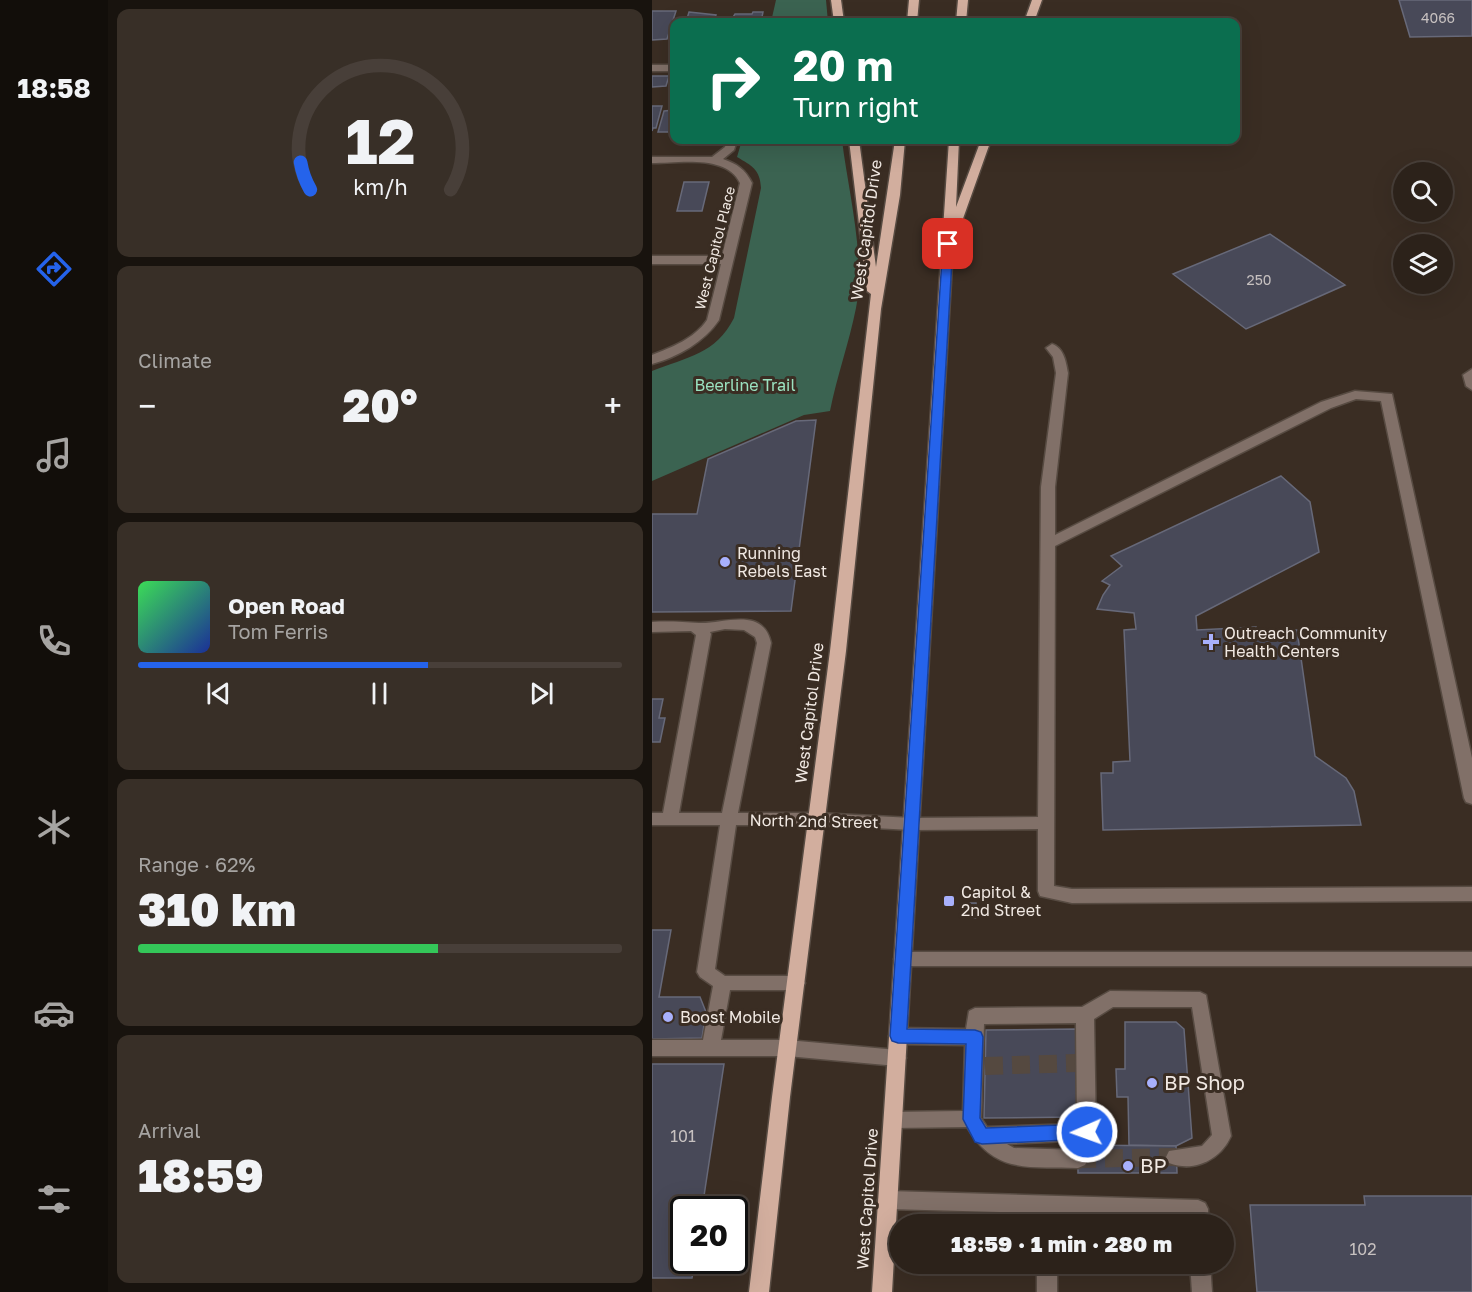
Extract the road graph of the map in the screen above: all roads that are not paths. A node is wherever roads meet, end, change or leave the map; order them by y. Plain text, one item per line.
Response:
1 (836, 0) edge
2 (914, 0) edge
3 (963, 0) edge
4 (1037, 0) edge
5 (838, 18) edge
6 (912, 18) edge
7 (961, 18) edge
8 (1030, 18) edge
9 (652, 68) edge
10 (670, 68) edge
11 (731, 144) edge
12 (854, 144) edge
13 (900, 144) edge
14 (954, 144) edge
15 (985, 144) edge
16 (652, 160) edge
17 (714, 161) junction
18 (948, 244) junction
19 (652, 260) edge
20 (728, 260) junction
21 (875, 309) junction
22 (1052, 348) dead end
23 (652, 360) edge
24 (1471, 373) edge
25 (1471, 386) edge
26 (1048, 544) junction
27 (652, 627) edge
28 (699, 628) junction
29 (1471, 798) edge
30 (652, 819) edge
31 (670, 819) junction
32 (729, 819) junction
33 (817, 819) junction
34 (1047, 823) junction
35 (912, 824) junction
36 (1471, 894) edge
37 (903, 959) junction
38 (1471, 959) edge
39 (722, 983) junction
40 (796, 983) junction
41 (1085, 1015) junction
42 (898, 1036) junction
43 (975, 1037) junction
44 (652, 1048) edge
45 (711, 1048) junction
46 (787, 1048) junction
47 (897, 1058) junction
48 (972, 1119) junction
49 (893, 1120) junction
50 (982, 1136) junction
51 (1176, 1158) tunnel mouth
52 (1078, 1159) tunnel mouth
53 (888, 1200) junction
54 (1047, 1214) edge
55 (1198, 1214) edge
56 (1046, 1274) edge
57 (1201, 1274) edge
58 (759, 1292) edge
59 (882, 1292) edge
60 (1046, 1292) edge
61 (1202, 1292) edge

1 - 5 main road
2 - 6 main road
3 - 7 main road
4 - 8 main road
9 - 10 street
11 - 17 street
12 - 21 main road
13 - 21 main road, West Capitol Drive
14 - 18 main road, West Capitol Drive
15 - 18 main road
16 - 17 street, West Capitol Place
17 - 20 street, West Capitol Place
18 - 35 main road, West Capitol Drive
19 - 20 street
20 - 23 street, West Capitol Place
21 - 33 main road, West Capitol Drive
22 - 26 street
24 - 25 street
26 - 29 street
26 - 34 street
27 - 28 street
28 - 31 street
28 - 32 street
30 - 31 street, North 2nd Street
31 - 32 street, North 2nd Street
32 - 33 street, North 2nd Street
32 - 39 street
33 - 35 street, North 2nd Street
33 - 40 main road, West Capitol Drive
34 - 35 street, North 2nd Street
34 - 36 street
35 - 37 main road, West Capitol Drive
37 - 38 street
37 - 42 main road, West Capitol Drive
39 - 40 street
39 - 45 street
40 - 46 main road, West Capitol Drive
41 - 43 street
41 - 50 street
41 - 51 street
42 - 43 street
42 - 47 main road, West Capitol Drive
43 - 48 street
44 - 45 street
45 - 46 street
46 - 47 street
46 - 58 main road, West Capitol Drive
47 - 49 main road, West Capitol Drive
48 - 49 street
48 - 50 street
49 - 53 main road, West Capitol Drive
50 - 52 street
53 - 54 street
53 - 59 main road, West Capitol Drive
54 - 55 street
56 - 60 street
57 - 61 street

